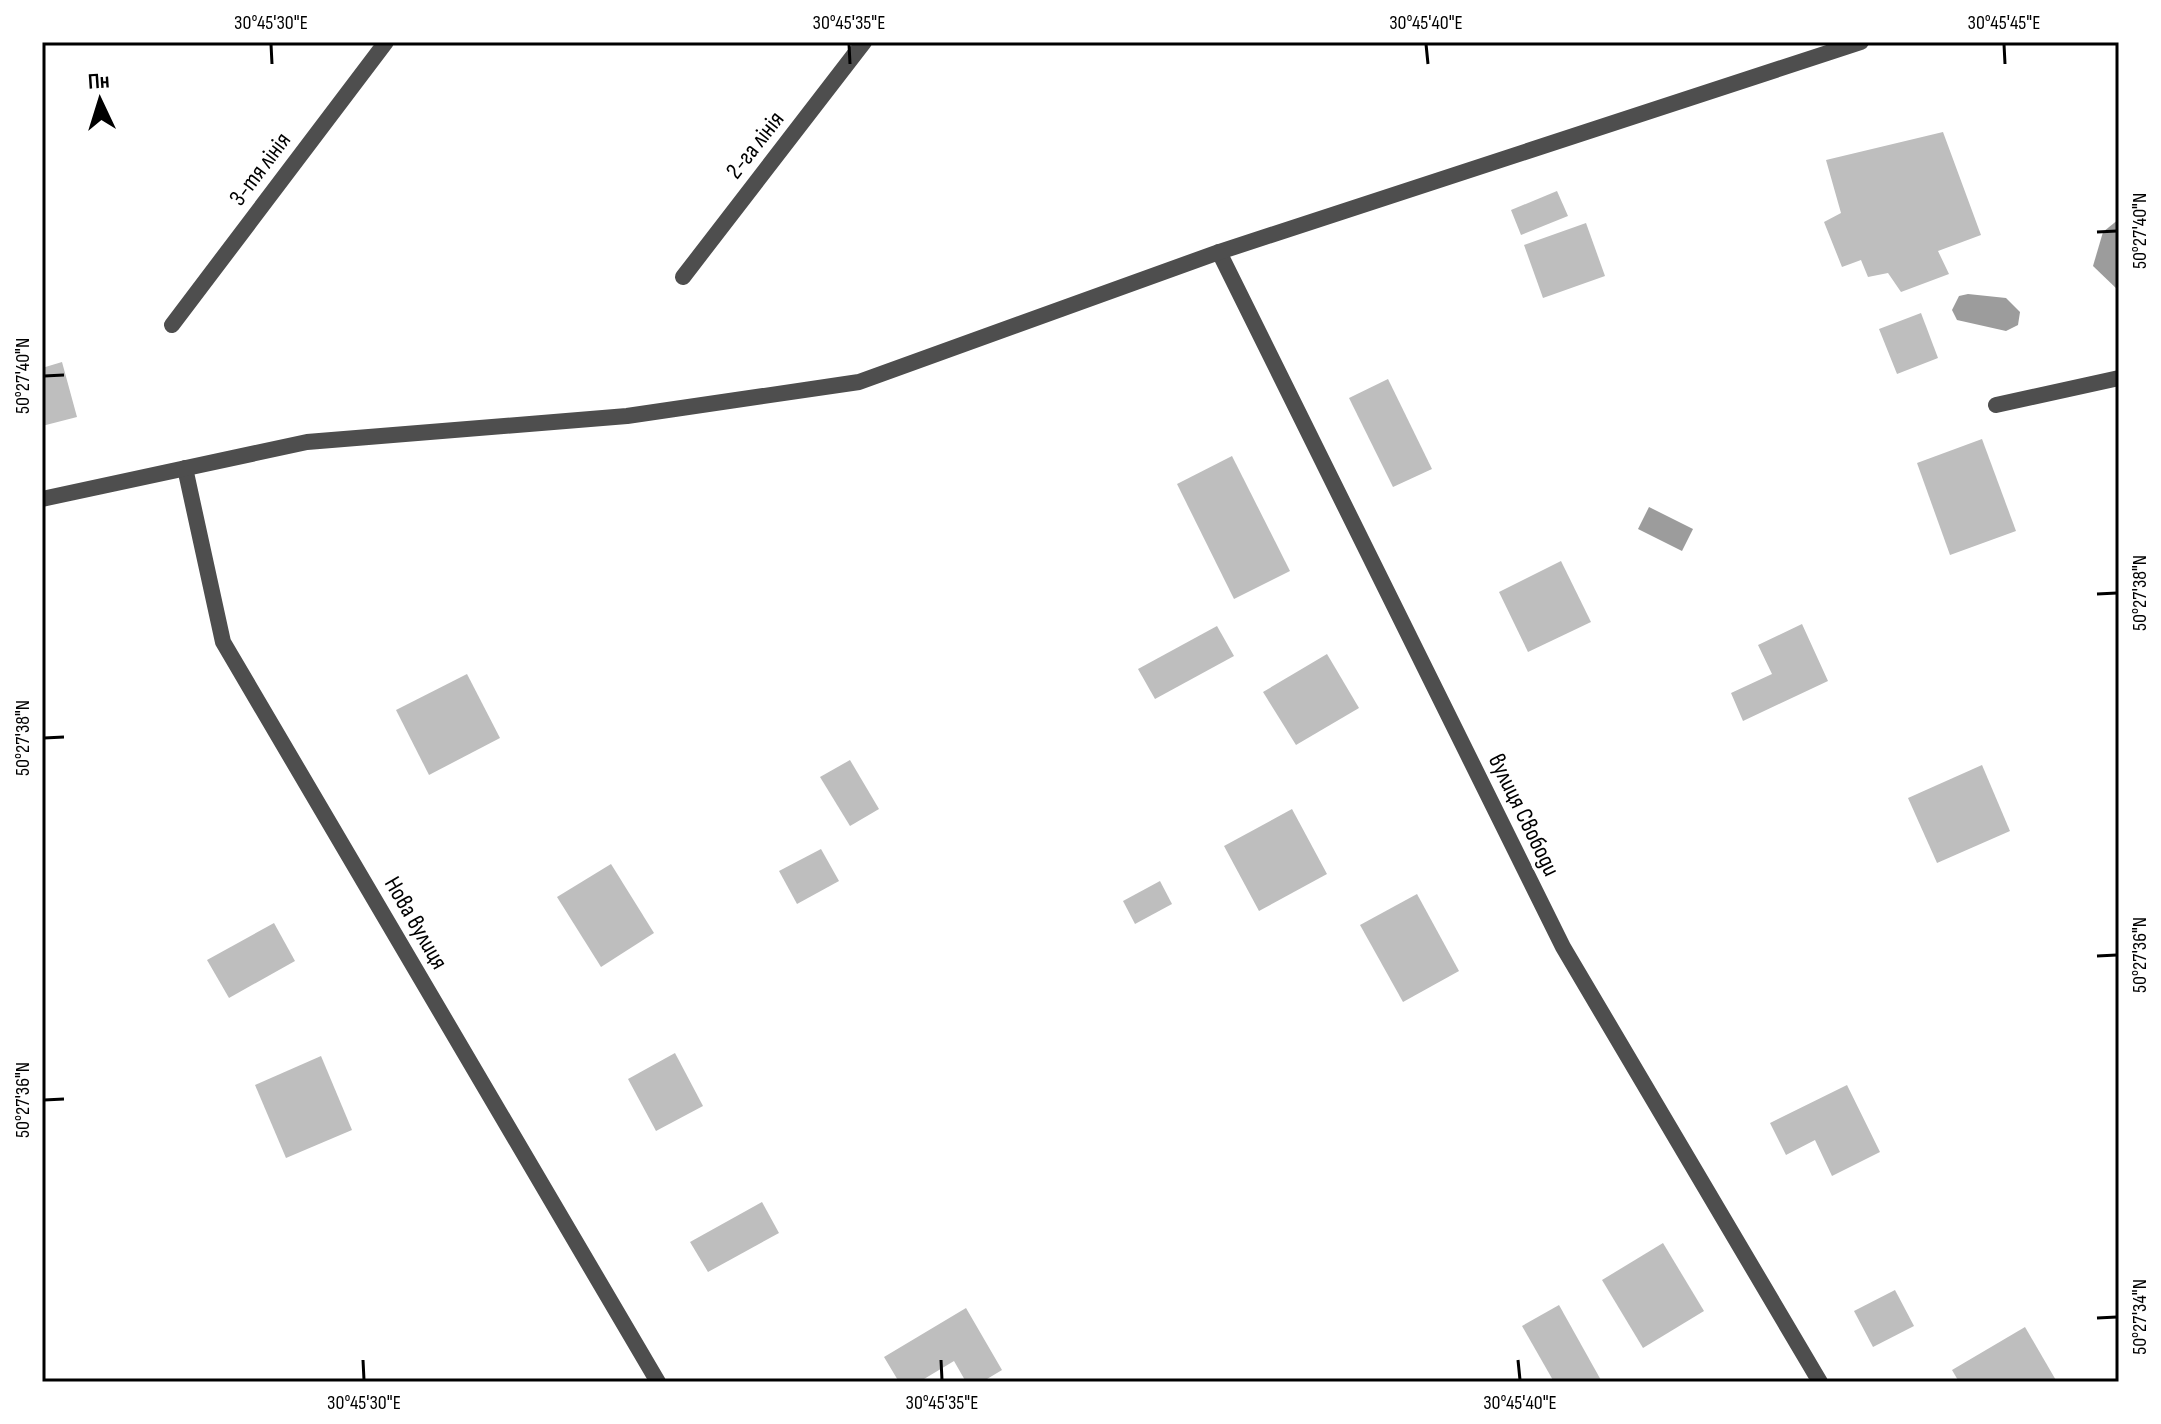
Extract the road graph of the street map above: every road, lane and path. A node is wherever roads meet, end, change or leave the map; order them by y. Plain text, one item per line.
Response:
1 (386, 42) edge
2 (864, 42) edge
3 (1860, 42) edge
4 (1219, 252) junction
5 (683, 277) dead end
6 (172, 325) dead end
7 (2119, 378) edge
8 (1996, 405) dead end
9 (185, 468) junction
10 (42, 499) edge
11 (658, 1382) edge
12 (1820, 1382) edge

1 - 6 street, 3-тя лінія
2 - 5 street, 2-га лінія
3 - 4 street
4 - 9 street
4 - 12 street, вулиця Свободи
7 - 8 street
9 - 10 street
9 - 11 street, Нова вулиця

